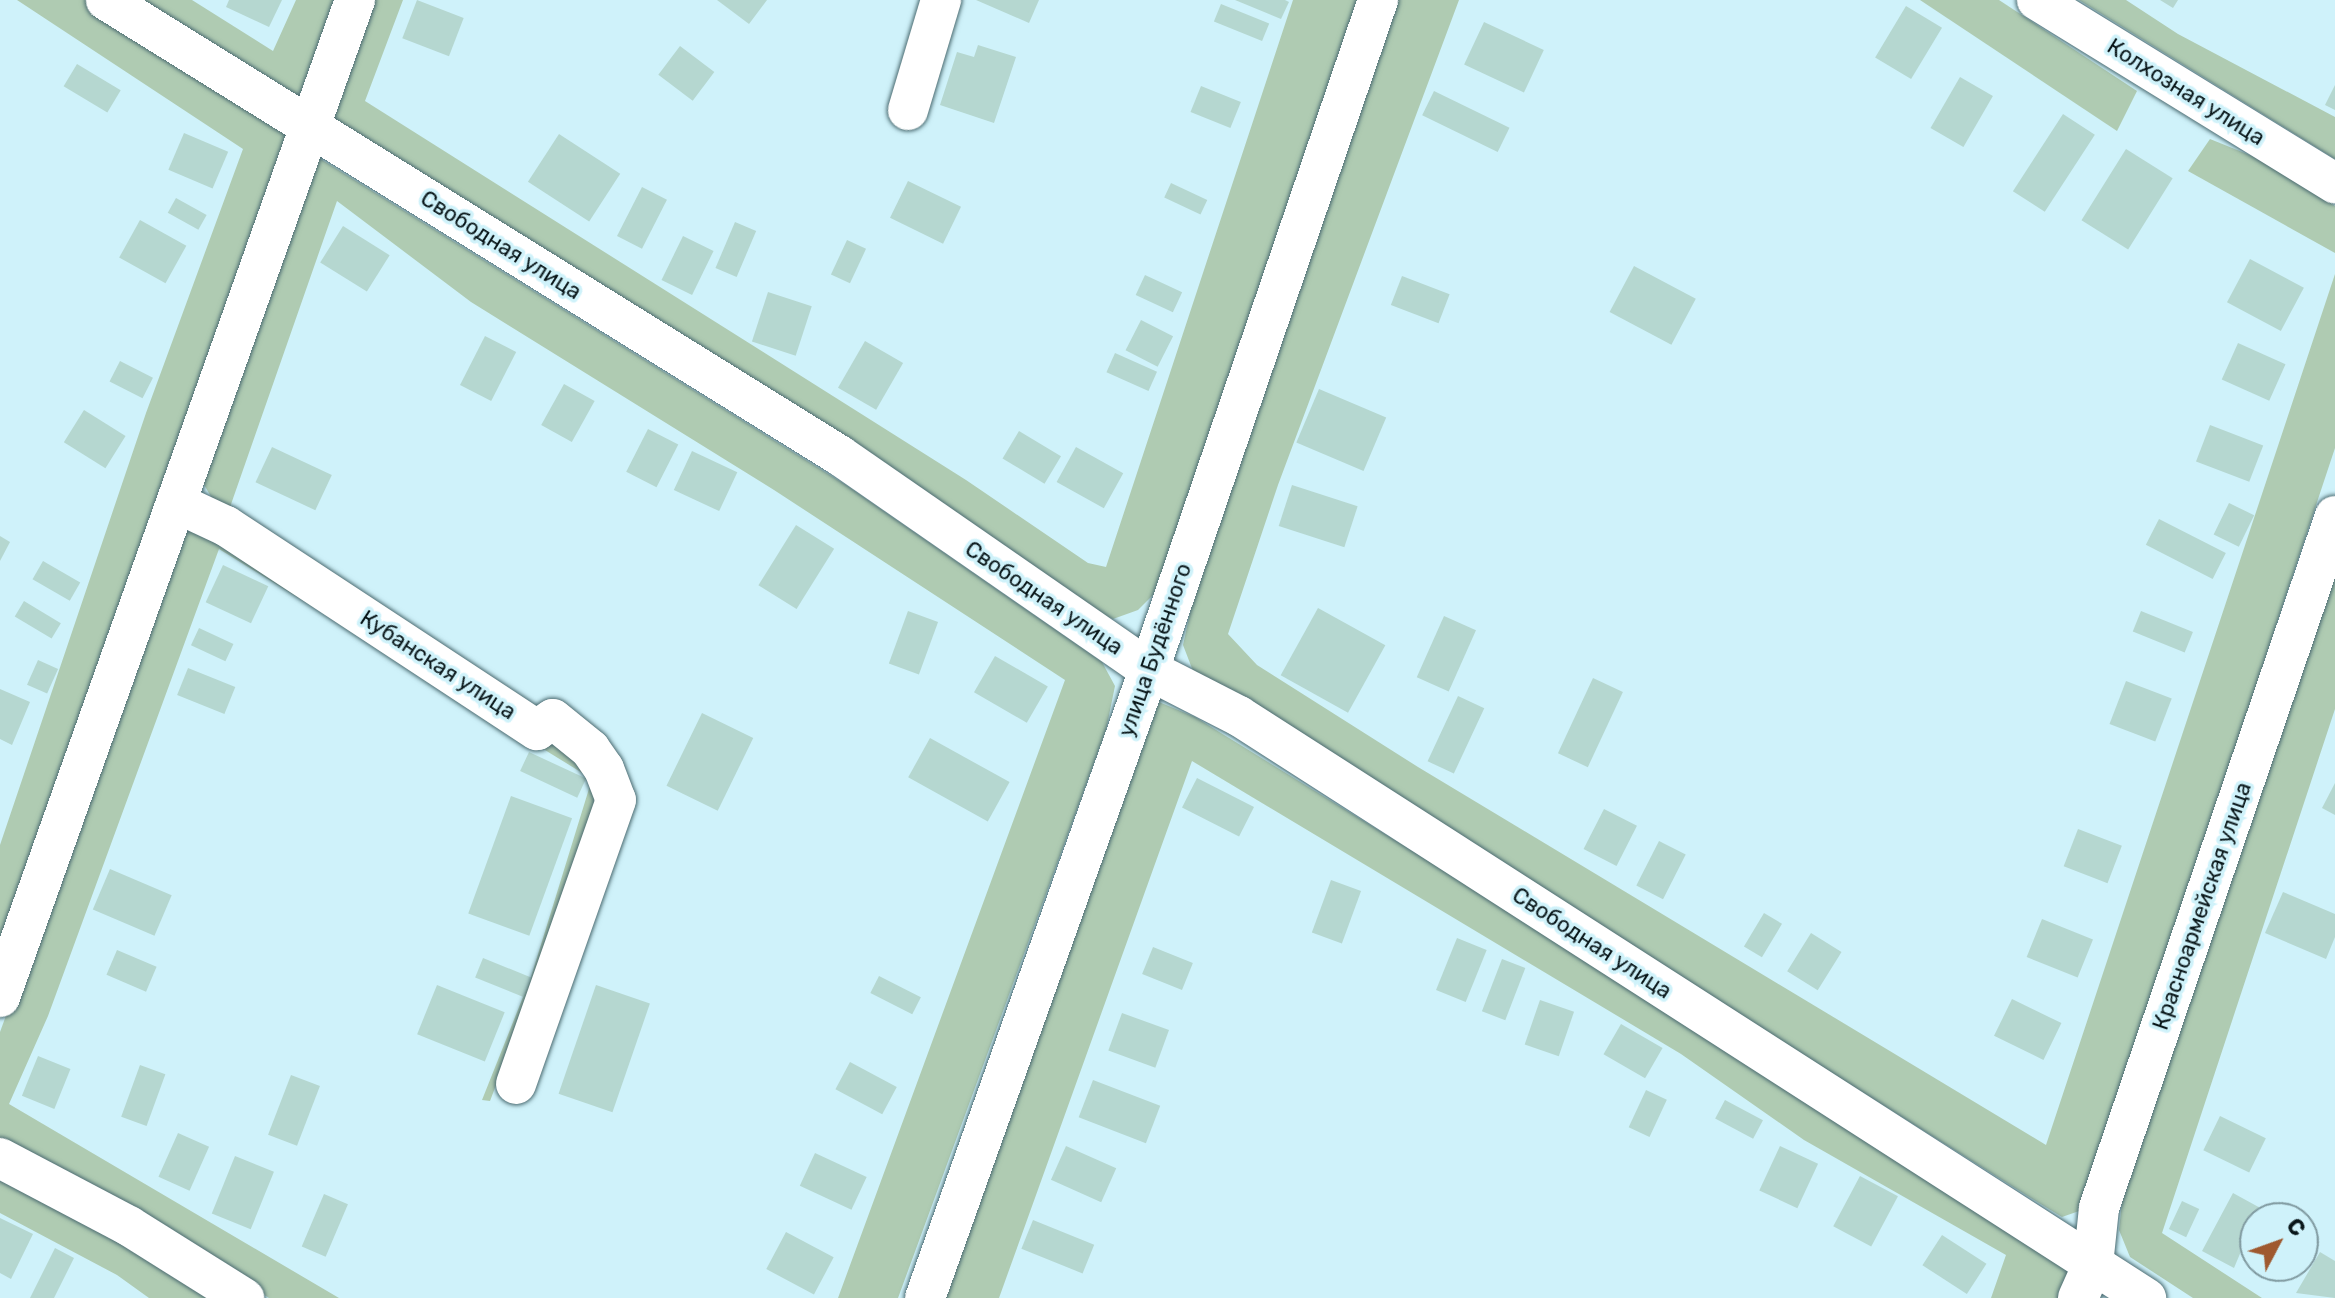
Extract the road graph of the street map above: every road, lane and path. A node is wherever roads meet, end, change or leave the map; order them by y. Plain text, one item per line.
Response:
1 (106, 0) edge
2 (355, 0) edge
3 (941, 0) edge
4 (1378, 0) edge
5 (2037, 0) edge
6 (908, 110) dead end
7 (308, 125) junction
8 (2335, 183) edge
9 (179, 504) junction
10 (2335, 516) edge
11 (1149, 670) junction
12 (0, 997) edge
13 (516, 1084) dead end
14 (0, 1158) edge
15 (2085, 1282) edge
16 (244, 1298) edge
17 (925, 1298) edge
18 (2146, 1298) edge

1 - 7 street, Свободная улица
2 - 7 street
3 - 6 street
4 - 11 street, улица Будённого
5 - 8 street, Колхозная улица
7 - 9 street
7 - 11 street, Свободная улица
9 - 12 street
9 - 13 street, Кубанская улица
10 - 15 street, Красноармейская улица
11 - 15 street, Свободная улица
11 - 17 street, улица Будённого
14 - 16 street
15 - 18 street, Свободная улица

